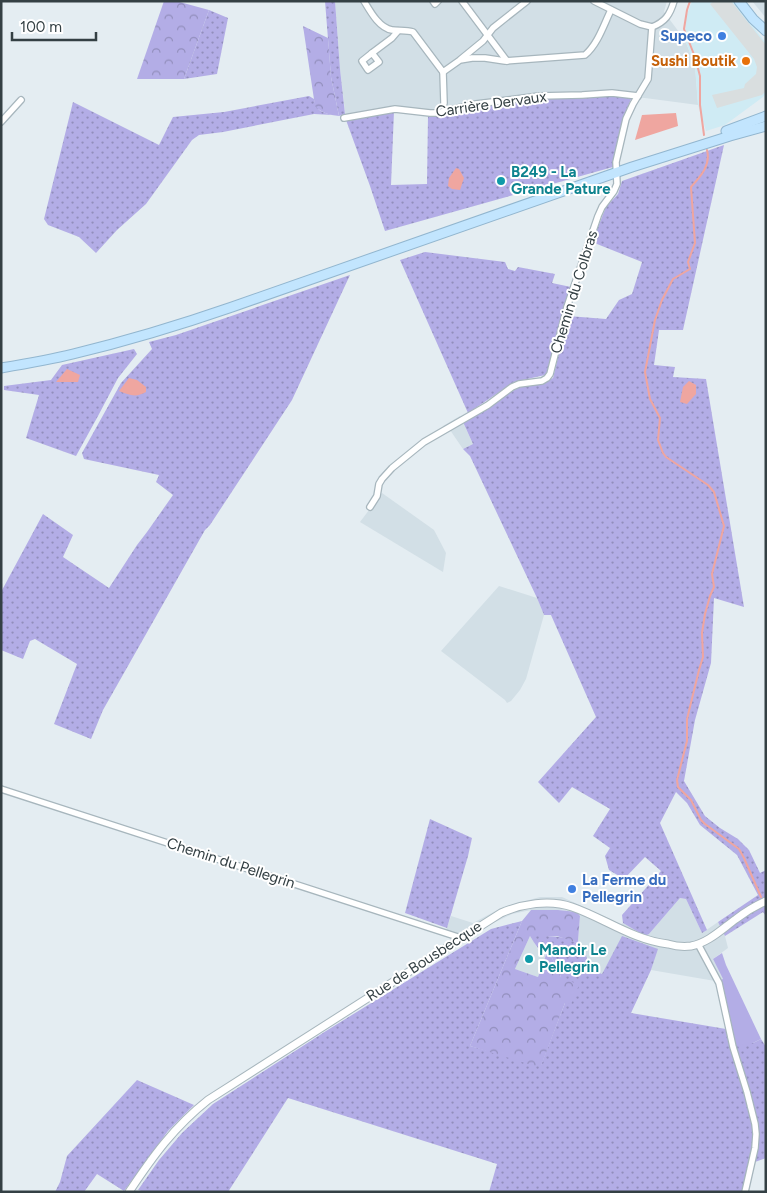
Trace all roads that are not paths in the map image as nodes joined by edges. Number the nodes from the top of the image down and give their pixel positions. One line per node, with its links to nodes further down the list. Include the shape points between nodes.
1 (364, 1): 14 (street, via 381,25)
2 (433, 1): 3 (street, via 435,4)
3 (438, 1)
4 (462, 1): 16 (street)
5 (516, 1): 11 (street)
6 (527, 1): 11 (street)
7 (594, 1): 12 (street)
8 (674, 1): 13 (street, via 668,16)
9 (739, 1): 15 (main road)
10 (745, 1): 15 (main road)
11 (521, 7): 16 (street, via 493,28)
12 (611, 10): 13 (street); 19 (street, via 585,55)
13 (652, 27): 21 (street, Chemin du Colbras, via 649,76)
14 (398, 30): 17 (street); 20 (street, via 414,33)
15 (766, 30)
16 (488, 36): 18 (street); 19 (street)
17 (372, 53)
18 (460, 60): 19 (street); 20 (street)
19 (507, 61)
20 (443, 72): 23 (street)
21 (638, 96): 25 (street, Carrière Dervaux, via 612,93 539,96 437,113 395,109); 29 (street, Chemin du Colbras, via 624,126)
22 (21, 100): 26 (street)
23 (444, 103)
24 (766, 116): 28 (main road)
25 (344, 118)
26 (1, 122)
27 (766, 126): 28 (main road)
28 (632, 167): 29 (main road)
29 (617, 172): 30 (main road, via 200,318 83,352); 31 (street, Chemin du Colbras, via 617,184 598,216 567,307 548,376 542,381 512,386 488,405 424,442 382,478)
30 (1, 368)
31 (370, 507)
32 (3, 789): 34 (street, Chemin du Pellegrin)
33 (766, 902): 35 (street, Rue de Bousbecque)
34 (461, 938): 35 (street, Rue de Bousbecque, via 506,911 548,903 572,907 654,942 680,946); 36 (street, Rue de Bousbecque, via 213,1096 170,1136)
35 (698, 944): 37 (street, via 719,983 755,1124 756,1143)
36 (129, 1192)
37 (745, 1192)

